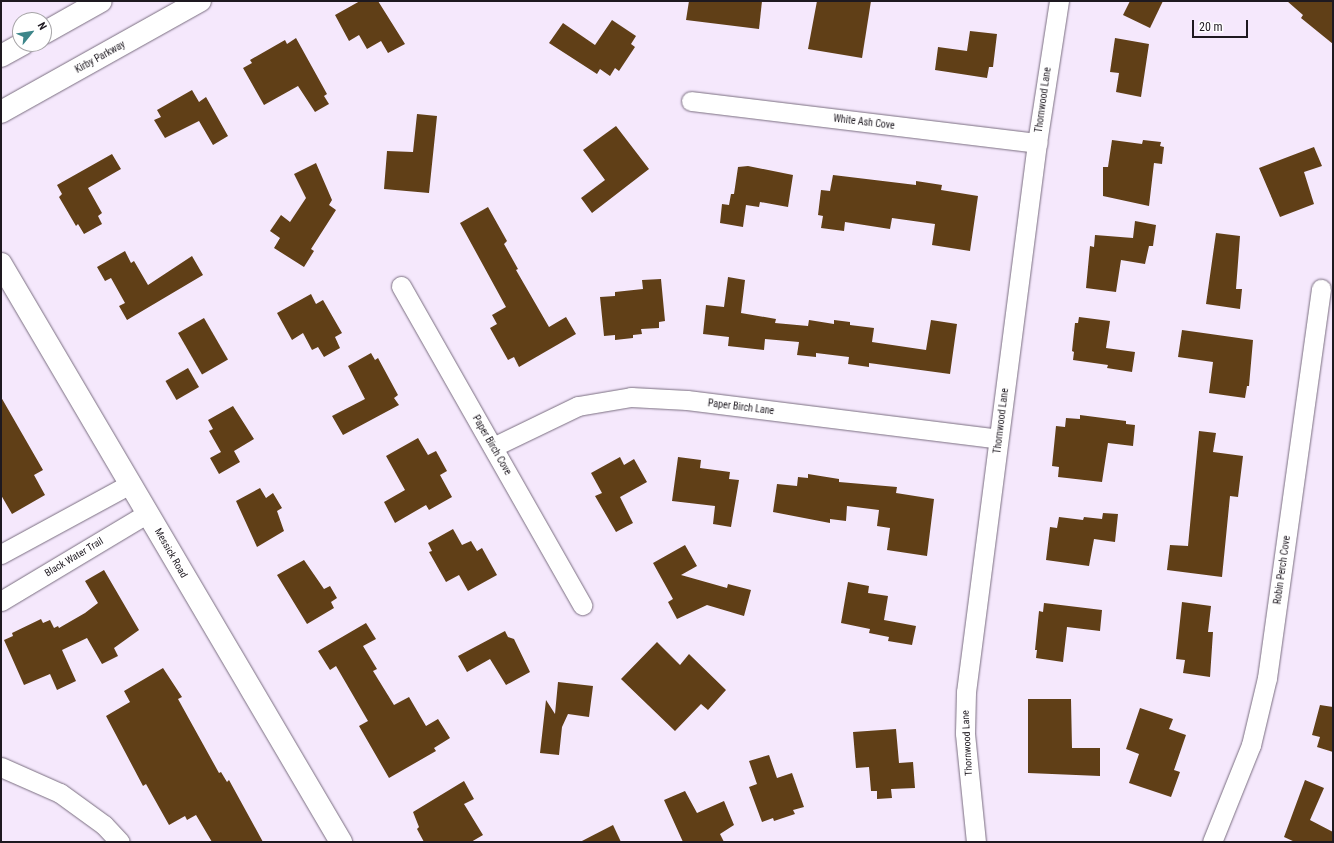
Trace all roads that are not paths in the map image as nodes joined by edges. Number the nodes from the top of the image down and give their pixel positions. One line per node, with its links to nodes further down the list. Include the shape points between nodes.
1 (101, 1): 4 (street)
2 (200, 1): 8 (street, Kirby Parkway)
3 (1059, 1): 9 (street, Thornwood Lane)
4 (52, 29)
5 (12, 50): 6 (street)
6 (1, 56)
7 (691, 101): 9 (street, White Ash Cove)
8 (1, 112)
9 (1037, 143): 13 (street, Thornwood Lane)
10 (1, 264): 15 (street, Messick Road)
11 (401, 286): 14 (street, Paper Birch Cove)
12 (1321, 289): 24 (street, Robin Perch Cove, via 1267,678 1251,745)
13 (998, 439): 14 (street, Paper Birch Lane, via 687,400 631,397 578,406); 23 (street, Thornwood Lane, via 966,692 965,733)
14 (493, 447): 19 (street, Paper Birch Cove)
15 (130, 484): 16 (street, Messick Road); 17 (street)
16 (148, 513): 18 (street, Black Water Trail); 22 (street, Messick Road)
17 (1, 554)
18 (1, 601)
19 (582, 605)
20 (1, 767): 21 (street, via 60,793 104,825)
21 (120, 842)
22 (341, 842)
23 (976, 842)
24 (1212, 842)

